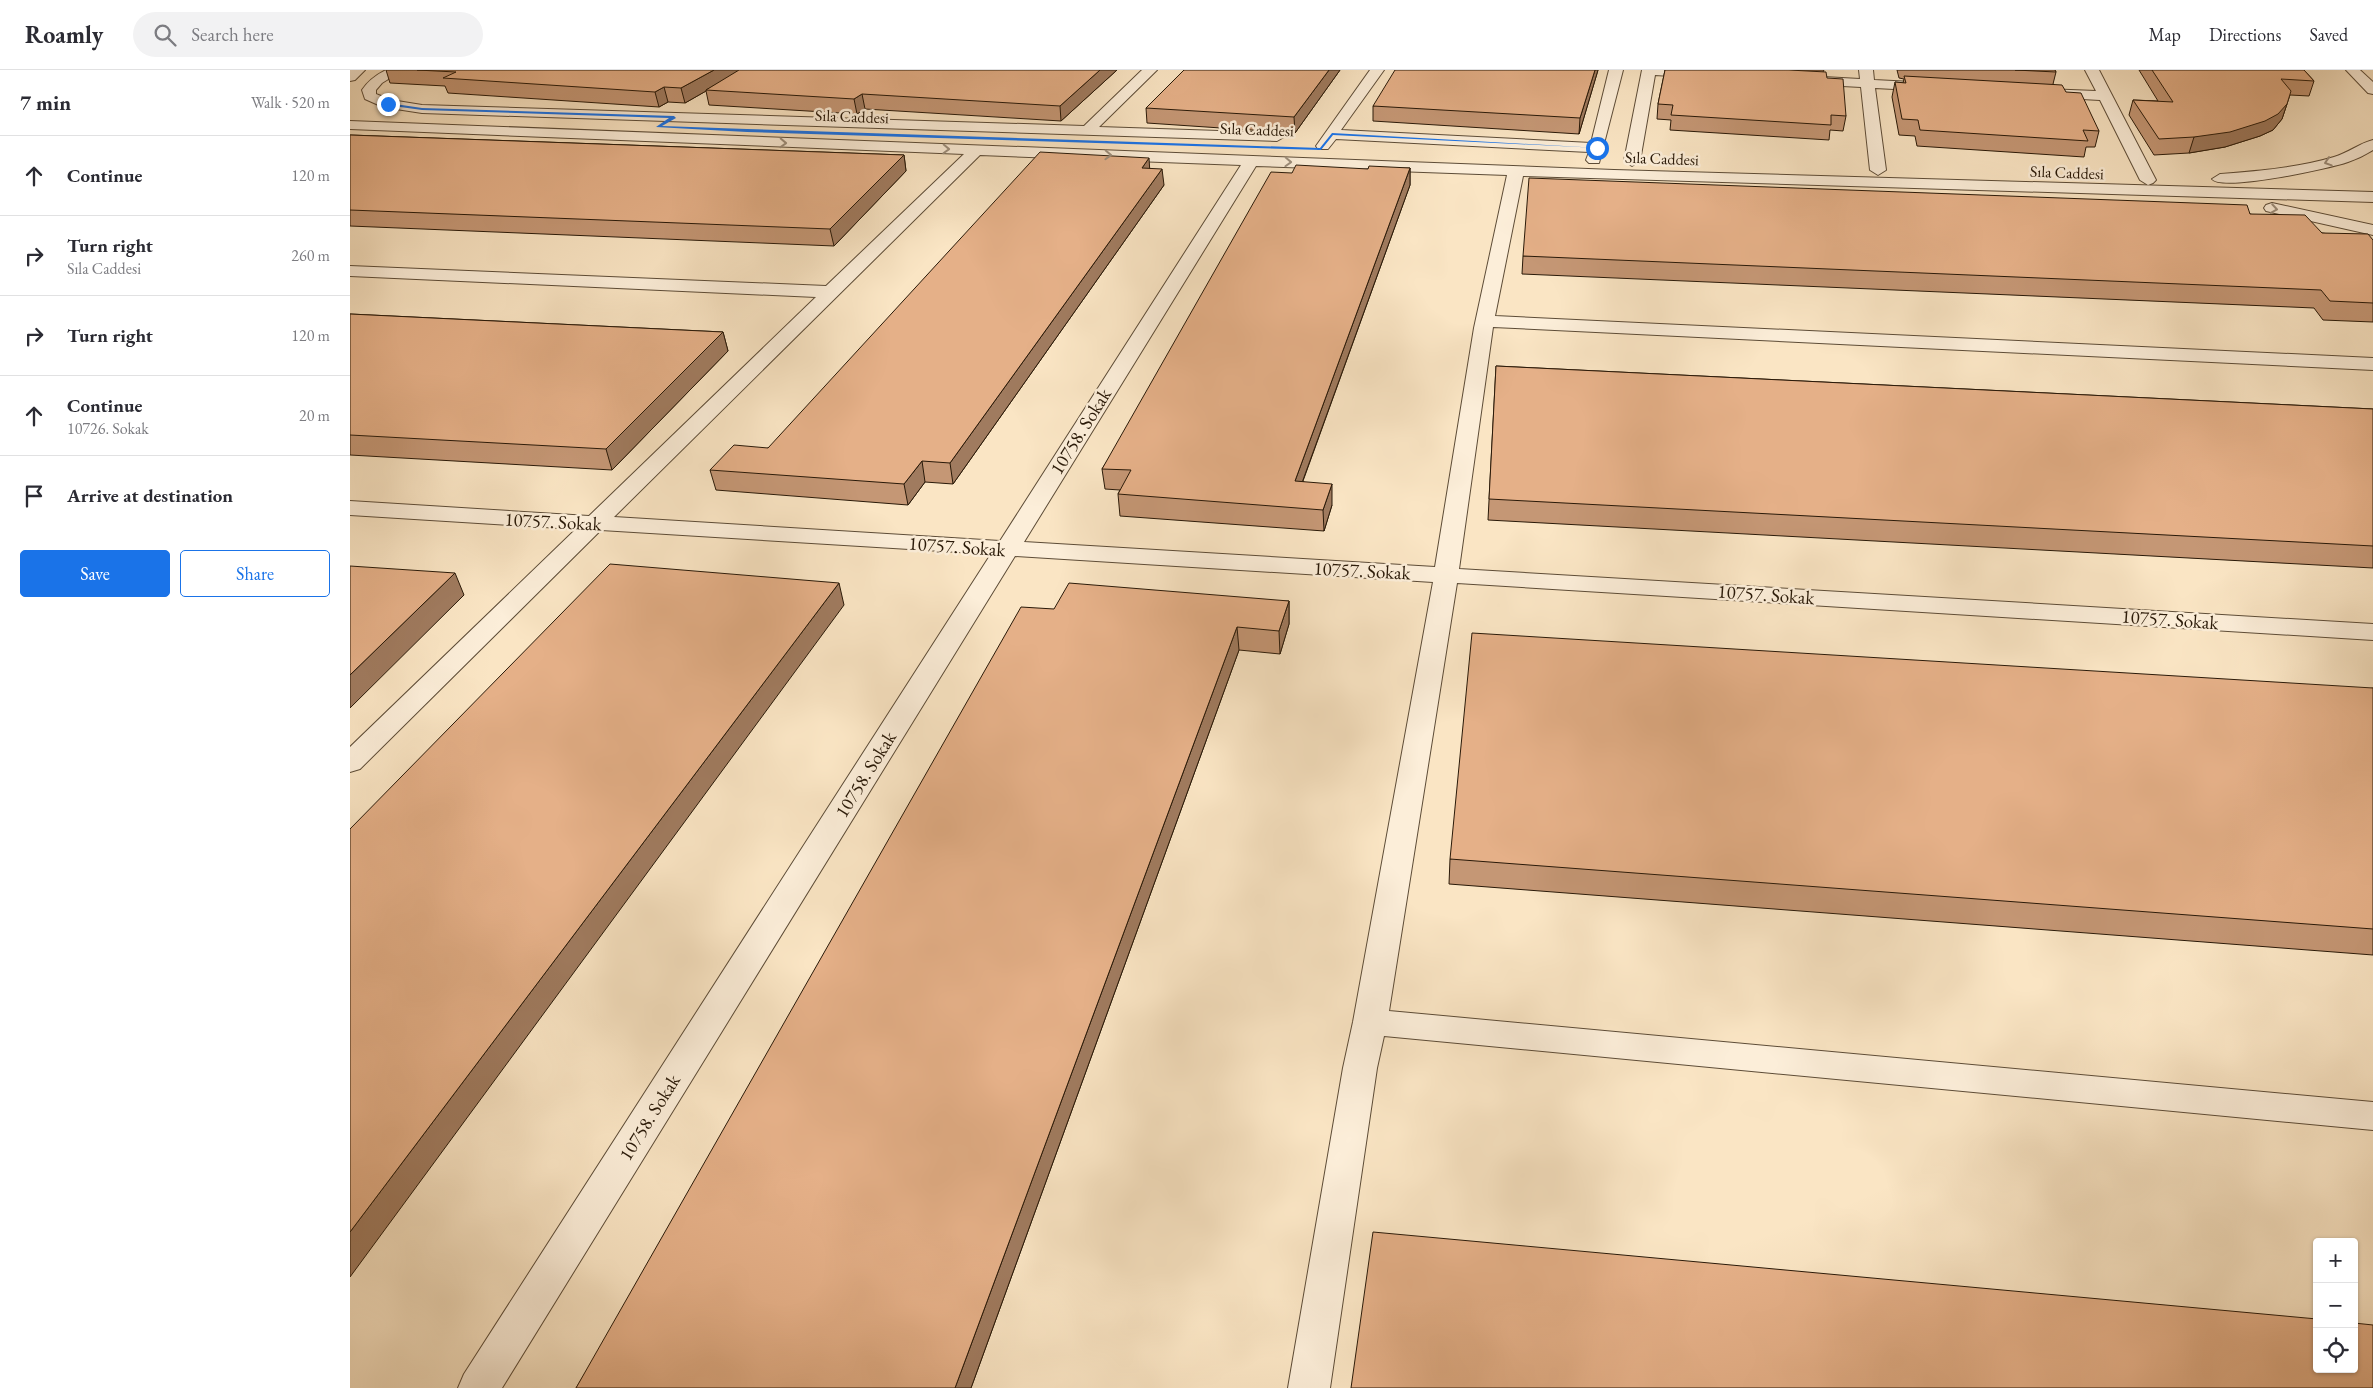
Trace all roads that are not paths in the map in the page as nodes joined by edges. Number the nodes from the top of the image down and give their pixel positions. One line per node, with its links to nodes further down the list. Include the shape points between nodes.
1 (396, 70): 16 (street, via 376,80 369,90 370,96 388,104 422,109)
2 (1150, 70): 19 (street)
3 (1377, 70): 20 (street)
4 (1616, 70): 25 (street)
5 (1649, 70): 8 (street); 27 (street)
6 (2092, 70): 14 (street)
7 (2353, 70): 12 (street)
8 (1716, 75)
9 (1867, 77): 10 (street); 11 (street); 29 (street)
10 (1792, 79)
11 (1948, 88)
12 (2373, 90)
13 (2027, 92): 14 (street)
14 (2106, 96): 31 (street)
15 (698, 103): 16 (street)
16 (674, 117): 18 (street); 19 (street)
17 (353, 120): 18 (street, Sıla Caddesi); 24 (street, Sıla Caddesi, one-way to 24)
18 (658, 127): 23 (street, Sıla Caddesi)
19 (1087, 131): 21 (street)
20 (1332, 134): 23 (street); 25 (street)
21 (1277, 137)
22 (2373, 144): 30 (street, one-way to 30, via 2321,165 2237,178)
23 (1321, 149): 25 (street, Sıla Caddesi)
24 (975, 150): 26 (street, Sıla Caddesi, one-way to 26); 36 (street)
25 (1596, 154): 27 (street, Sıla Caddesi)
26 (1251, 161): 28 (street, Sıla Caddesi, one-way to 28); 41 (street, 10758. Sokak)
27 (1632, 161): 29 (street, Sıla Caddesi)
28 (1516, 170): 31 (street, Sıla Caddesi); 37 (street)
29 (1878, 170): 31 (street, Sıla Caddesi)
30 (2181, 181): 31 (street, Sıla Caddesi); 32 (street, Sıla Caddesi)
31 (2152, 186): 33 (street, Sıla Caddesi); 34 (street, one-way to 34)
32 (2373, 187)
33 (2373, 197)
34 (2373, 230)
35 (350, 271): 36 (street)
36 (831, 292): 40 (street)
37 (1485, 321): 38 (street); 42 (street)
38 (2373, 364)
39 (350, 508): 40 (street, 10757. Sokak)
40 (594, 523): 41 (street, 10757. Sokak); 44 (street)
41 (1006, 549): 42 (street, 10757. Sokak); 47 (street, 10758. Sokak)
42 (1446, 574): 43 (street, 10757. Sokak); 45 (street)
43 (2373, 632)
44 (350, 763)
45 (1370, 1022): 46 (street); 48 (street)
46 (2373, 1116)
47 (479, 1388)
48 (1309, 1388)

